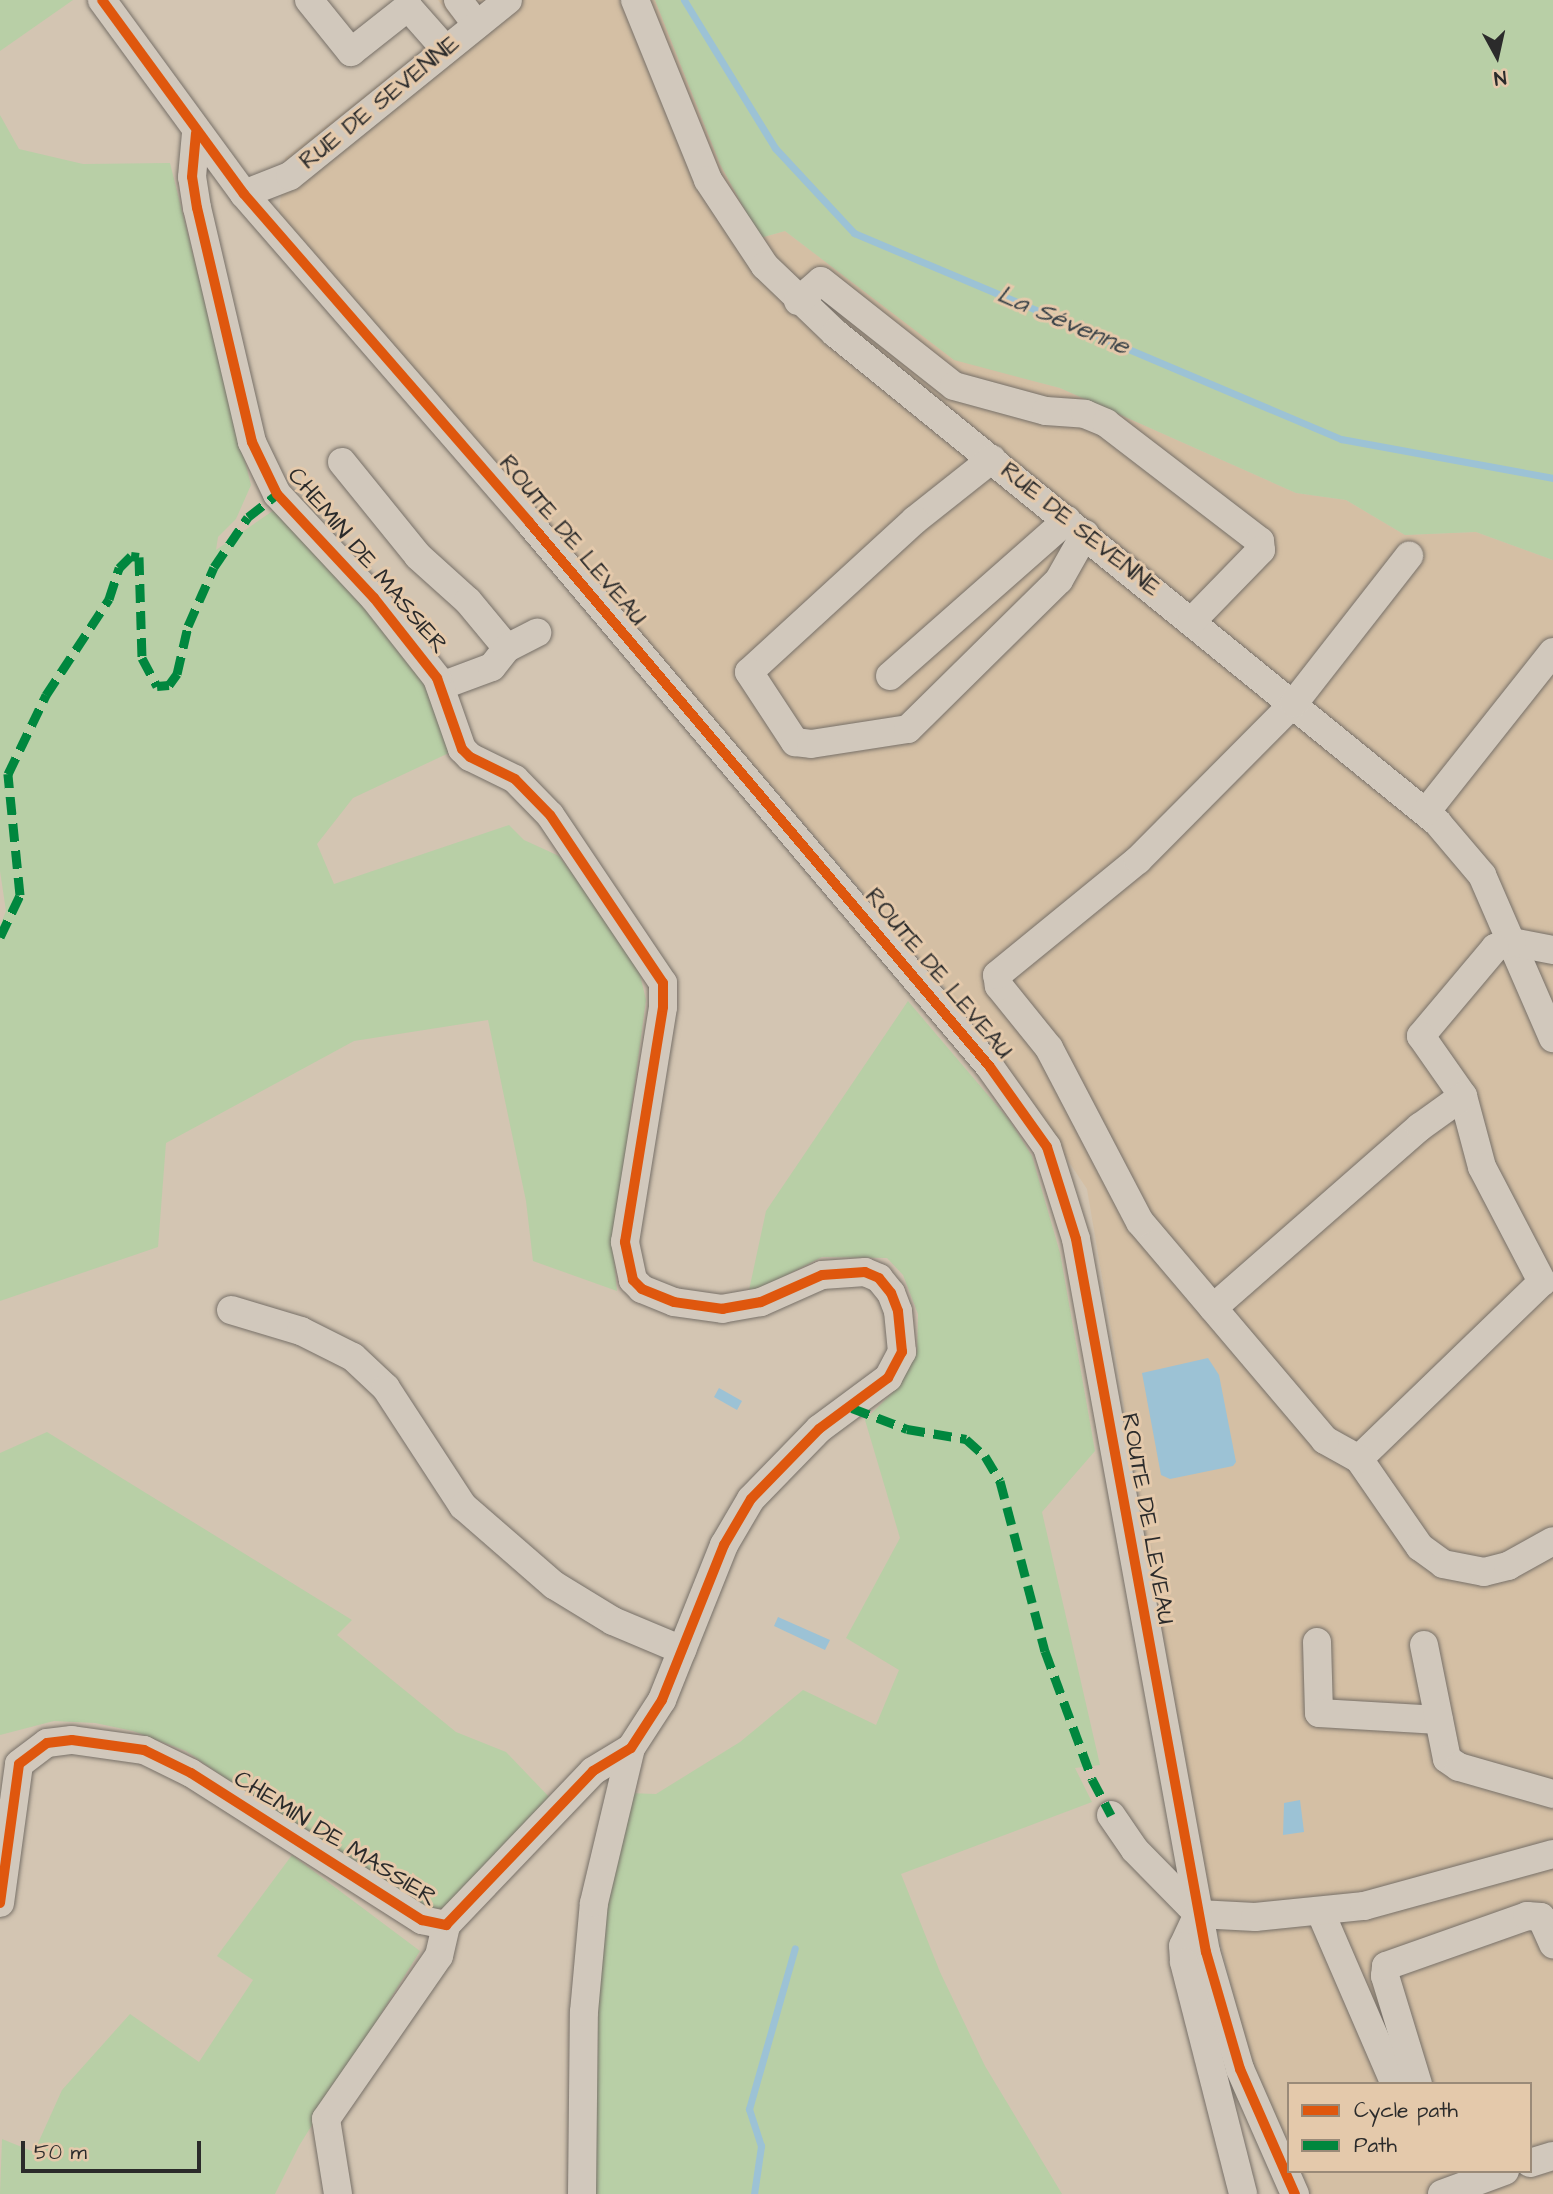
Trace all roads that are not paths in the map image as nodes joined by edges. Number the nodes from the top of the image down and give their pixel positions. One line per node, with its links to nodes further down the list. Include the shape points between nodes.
1 (102, 0): 8 (street, ROUTE DE LEVEAU)
2 (309, 0): 7 (street, via 351,52 408,7)
3 (458, 0): 6 (street)
4 (508, 0): 6 (street, RUE DE SEVENNE)
5 (635, 0): 10 (street, RUE DE SEVENNE, via 708,180 748,245)
6 (477, 25): 7 (street, RUE DE SEVENNE)
7 (446, 50): 9 (street, RUE DE SEVENNE, via 290,176)
8 (196, 133): 9 (street, ROUTE DE LEVEAU); 20 (street, CHEMIN DE MASSIER, via 191,177 252,442 276,494 373,597)
9 (244, 194): 42 (street, ROUTE DE LEVEAU, via 529,522 954,1025 1028,1116 1047,1147 1076,1239)
10 (798, 301): 11 (street, RUE DE SEVENNE); 15 (street, via 821,281 954,386 1046,411 1086,414 1106,423 1260,541 1261,550)
11 (992, 459): 13 (street, RUE DE SEVENNE); 13 (street, via 915,520 749,672 795,742 811,744 908,729 1059,580)
12 (342, 462): 17 (street, via 418,556 468,601)
13 (1076, 527): 15 (street, RUE DE SEVENNE); 19 (street)
14 (1409, 556): 21 (street)
15 (1192, 621): 21 (street, RUE DE SEVENNE)
16 (537, 633): 17 (street)
17 (507, 648): 20 (street, via 492,667)
18 (1553, 652): 22 (street)
19 (890, 676)
20 (441, 686): 33 (street, CHEMIN DE MASSIER, via 462,749 534,795 663,983 656,1054 628,1206 625,1242 633,1280 666,1299 723,1309 761,1302 822,1275 865,1272 879,1278 898,1311 902,1344 896,1367 867,1397 819,1429 751,1499 724,1545)
21 (1294, 703): 22 (street, RUE DE SEVENNE); 27 (street, via 1138,859 997,975 999,986 1049,1048 1127,1203)
22 (1426, 812): 23 (street, RUE DE SEVENNE, via 1482,875)
23 (1512, 942): 24 (street); 25 (street, RUE DE SEVENNE); 26 (street, via 1495,948 1421,1036)
24 (1553, 950)
25 (1553, 1038)
26 (1463, 1096): 27 (street, via 1420,1127); 29 (street, via 1482,1167 1542,1282)
27 (1213, 1308): 29 (street, via 1325,1440)
28 (231, 1310): 33 (street, via 301,1331 353,1357 386,1388 463,1506 554,1585 613,1621)
29 (1359, 1459): 30 (street, via 1420,1547 1443,1564 1484,1572 1508,1566)
30 (1553, 1541)
31 (1317, 1642): 34 (street, via 1320,1713)
32 (1424, 1645): 34 (street)
33 (682, 1650): 35 (street, CHEMIN DE MASSIER, via 663,1700)
34 (1439, 1720): 37 (street, via 1447,1759 1459,1767)
35 (631, 1748): 43 (street, CHEMIN DE MASSIER, via 593,1771); 52 (street, via 594,1903 584,2012)
36 (10, 1762): 40 (street, CHEMIN DE MASSIER); 43 (street, CHEMIN DE MASSIER, via 47,1743 109,1742 144,1750 191,1773 422,1920)
37 (1553, 1794)
38 (1111, 1815): 42 (street, via 1135,1850)
39 (1553, 1854): 41 (street, via 1364,1906)
40 (0, 1903)
41 (1320, 1911): 42 (street, via 1255,1917); 45 (street)
42 (1198, 1914): 53 (street, via 1184,1945 1184,1962); 54 (street, ROUTE DE LEVEAU, via 1240,2069)
43 (446, 1925): 51 (street, via 439,1956 326,2119)
44 (1553, 1944): 46 (street, via 1541,1917 1527,1916 1387,1965 1385,1976)
45 (1394, 2082)
46 (1417, 2082)
47 (1553, 2156): 48 (street)
48 (1532, 2162)
49 (1496, 2173): 50 (street)
50 (1440, 2186)
51 (338, 2194)
52 (582, 2194)
53 (1243, 2194)
54 (1295, 2194)

